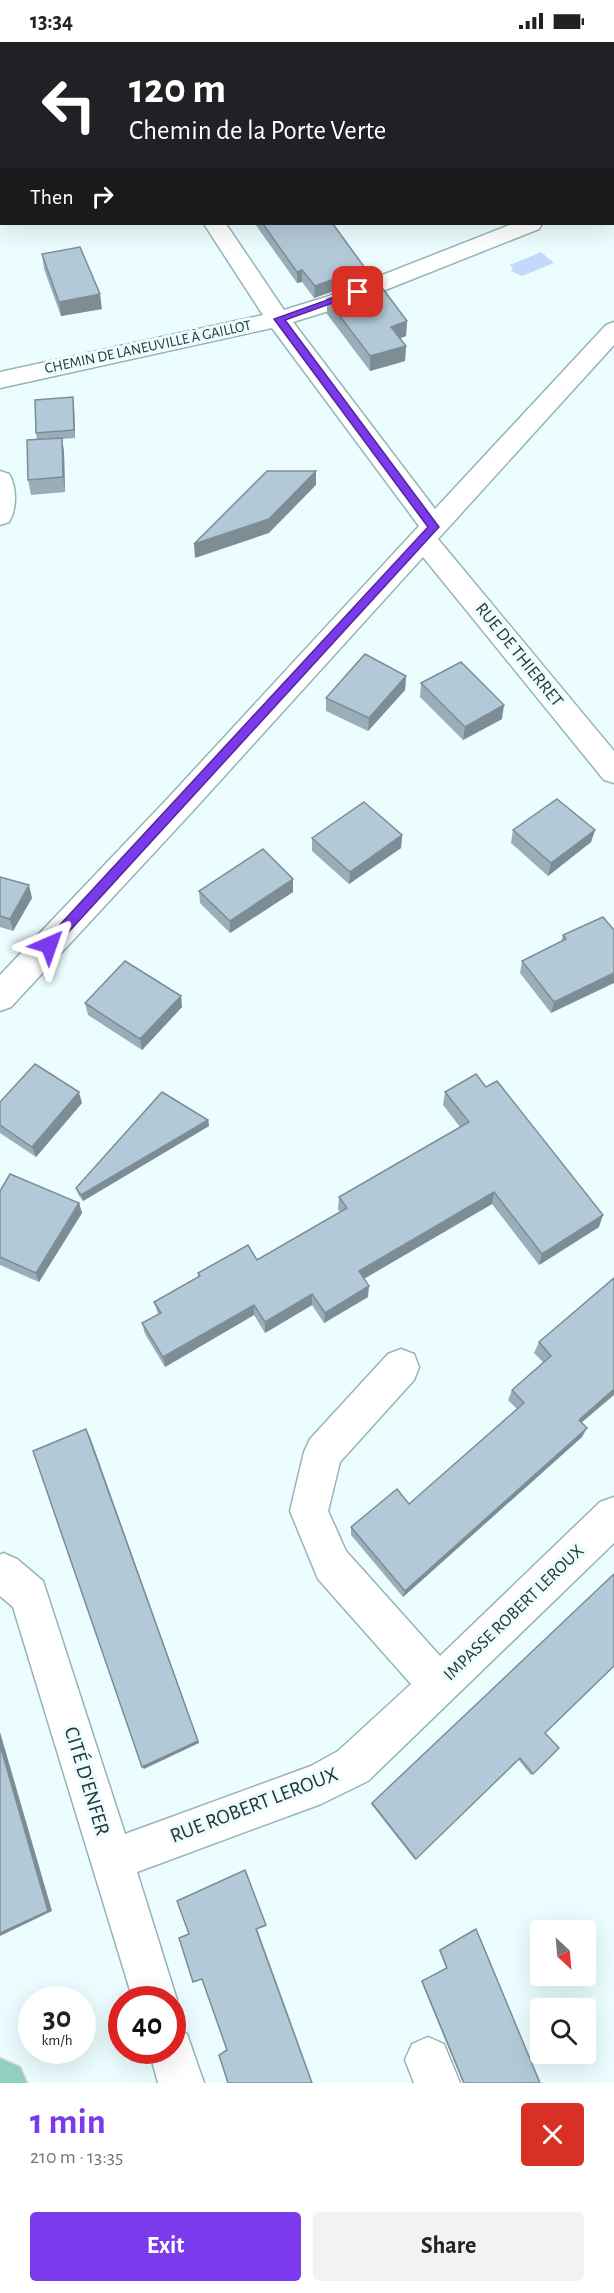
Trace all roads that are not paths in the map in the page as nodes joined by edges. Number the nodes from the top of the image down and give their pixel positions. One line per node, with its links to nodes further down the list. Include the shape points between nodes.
1 (216, 225): 3 (street, RUE DE THIERRET)
2 (528, 225): 3 (street, CHEMIN DE LANEUVILLE À GAILLOT, via 337,301)
3 (279, 319): 5 (street, CHEMIN DE LANEUVILLE À GAILLOT); 8 (street, RUE DE THIERRET)
4 (614, 330): 8 (street)
5 (0, 380)
6 (0, 480): 7 (street)
7 (0, 516)
8 (428, 533): 9 (street, RUE DE THIERRET); 10 (street)
9 (614, 772)
10 (0, 997)
11 (401, 1367): 14 (street, IMPASSE ROBERT LEROUX, via 323,1452 309,1511 332,1565)
12 (614, 1516): 14 (street, IMPASSE ROBERT LEROUX)
13 (3, 1573): 15 (street, CITÉ D'ENFER, via 29,1595)
14 (439, 1685): 15 (street, RUE ROBERT LEROUX, via 353,1766 321,1783)
15 (111, 1860): 16 (street, CITÉ D'ENFER)
16 (151, 1986)
17 (175, 2064): 18 (street)
18 (181, 2083)

